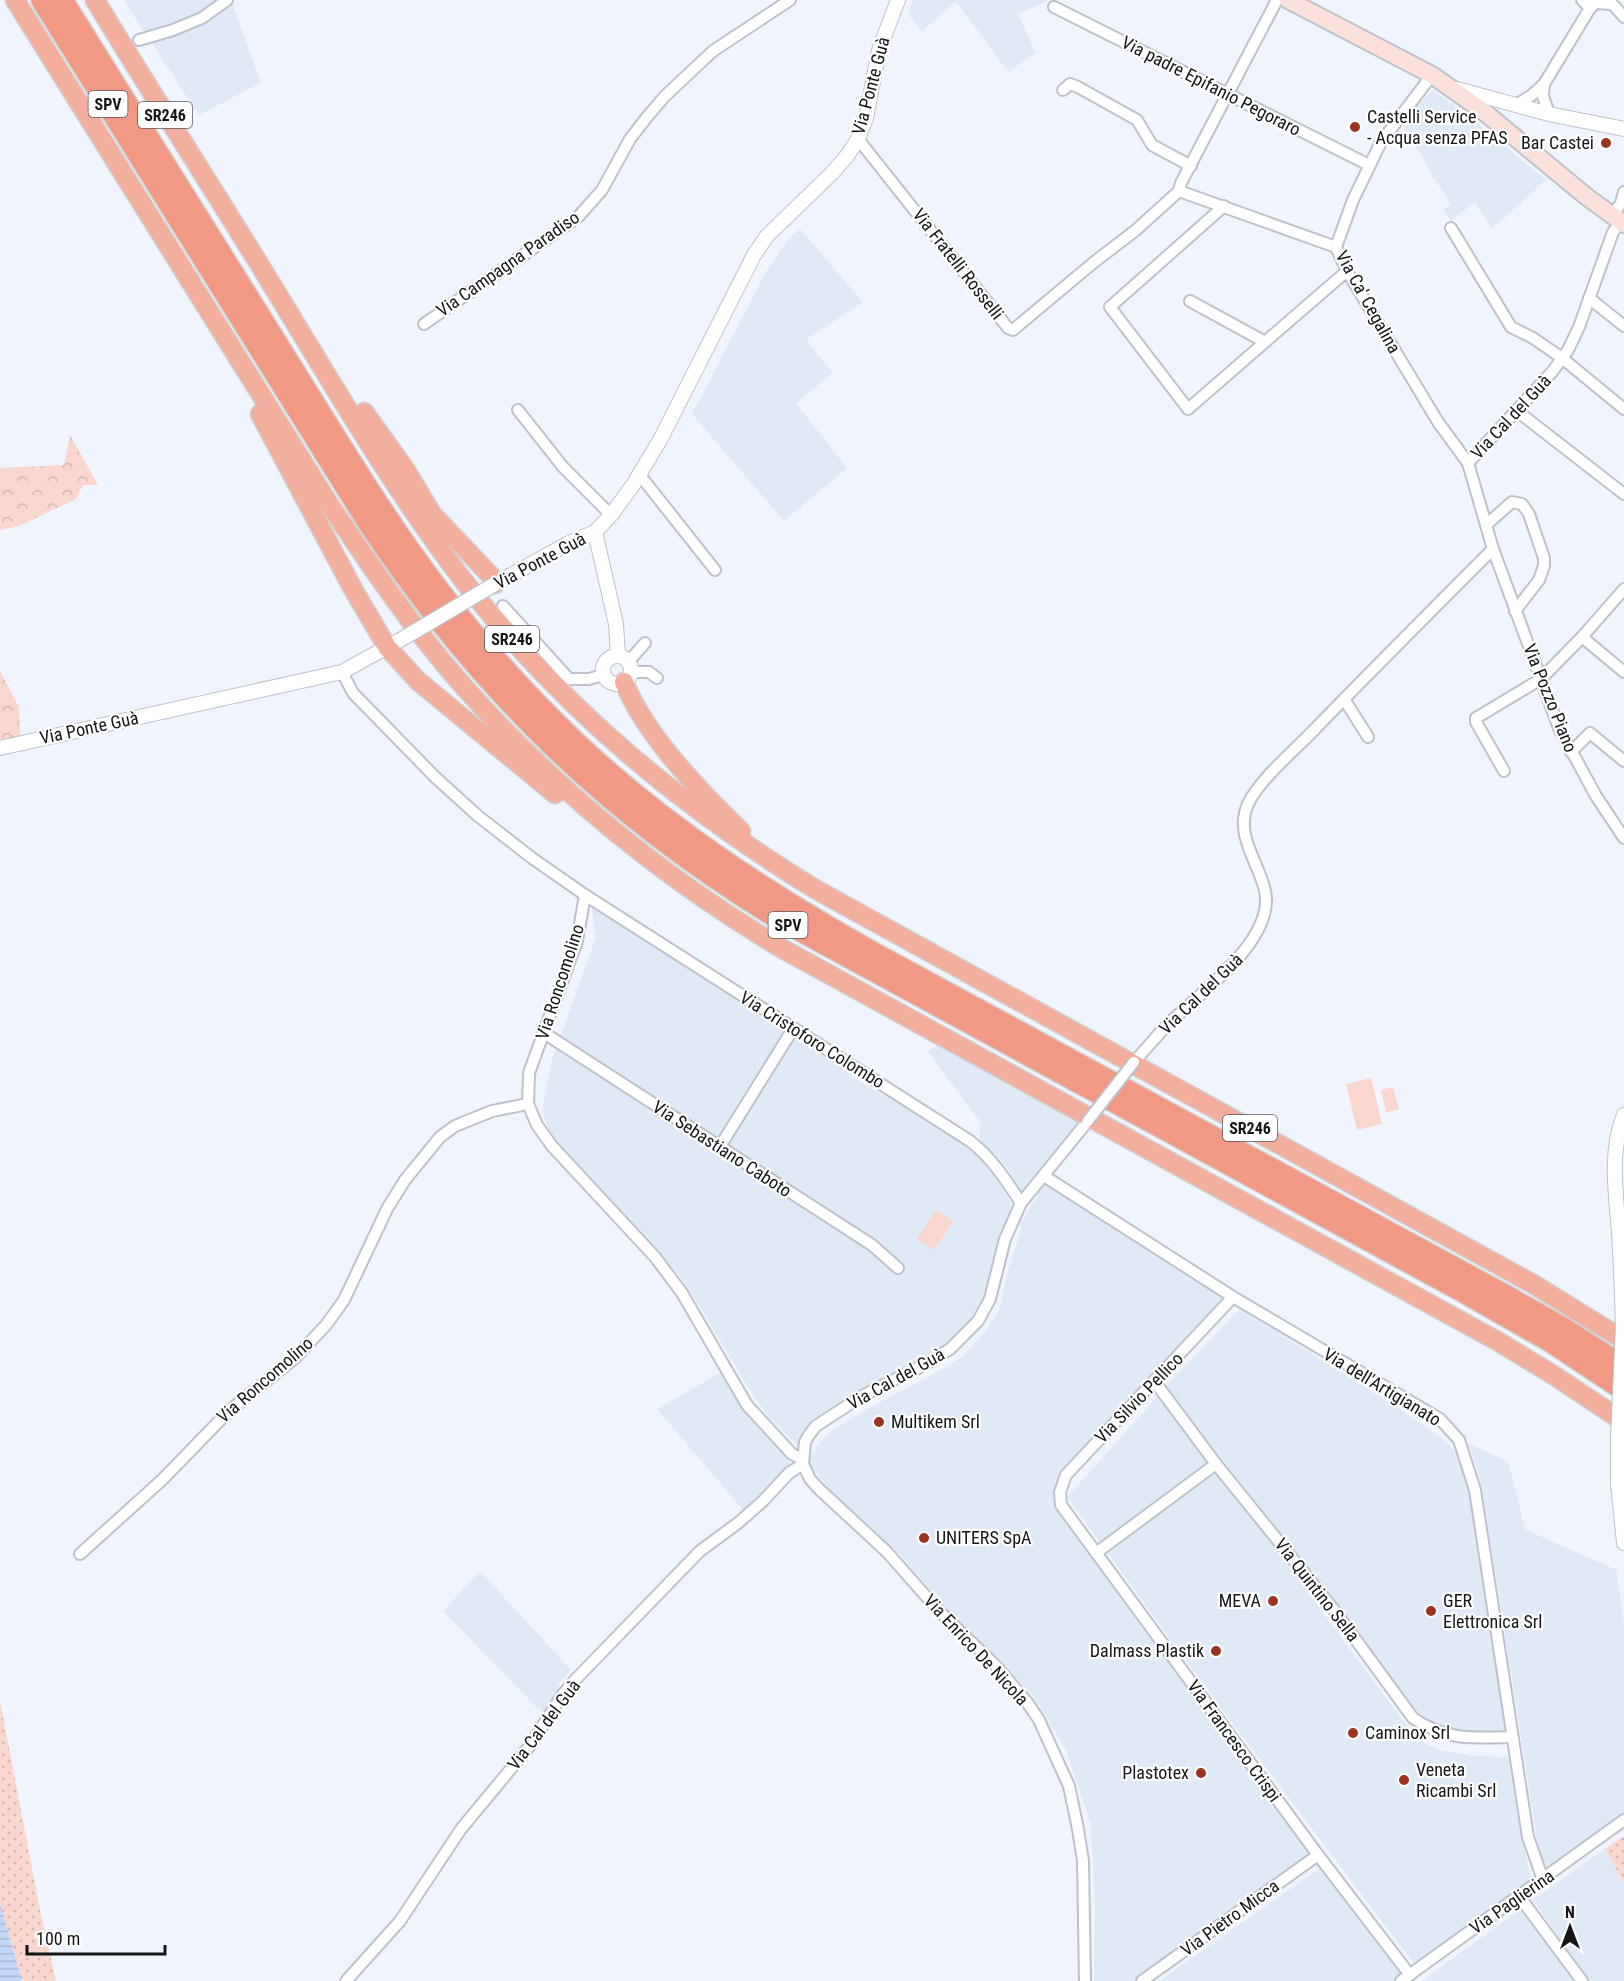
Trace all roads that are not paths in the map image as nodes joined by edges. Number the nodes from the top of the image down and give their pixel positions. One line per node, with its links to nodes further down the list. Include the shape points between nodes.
1 (15, 0): 34 (highway)
2 (42, 0): 87 (highway, SPV, via 400,570 495,688 593,784 670,847 781,920 1464,1292 1550,1341)
3 (62, 0): 85 (highway, SPV, via 406,545 493,657 602,767 698,844 817,921 1499,1292)
4 (94, 0): 32 (highway, SR246)
5 (228, 0): 14 (street, via 202,18)
6 (790, 0): 37 (street, Via Campagna Paradiso, via 713,51 665,96 630,139 602,190 578,217)
7 (898, 0): 23 (street, Via Ponte Guà, via 879,50)
8 (1277, 0): 19 (street)
9 (1297, 2): 15 (main road)
10 (1589, 2): 11 (street); 16 (street)
11 (1610, 2): 13 (street)
12 (1054, 7): 19 (street, Via padre Epifanio Pegoraro)
13 (1624, 17)
14 (139, 40)
15 (1432, 75): 17 (main road); 24 (street, Via Ca' Cegalina, via 1381,142)
16 (1544, 84): 20 (street); 21 (street)
17 (1448, 86): 20 (street); 29 (main road)
18 (1063, 90): 25 (street, via 1070,84 1078,87 1136,119 1152,145)
19 (1227, 95): 24 (street, Via padre Epifanio Pegoraro); 25 (street)
20 (1515, 105): 21 (street)
21 (1549, 114): 22 (street)
22 (1624, 129)
23 (858, 139): 26 (street, Via Fratelli Rosselli, via 1011,330); 45 (street, Via Ponte Guà, via 832,173 767,236 754,255)
24 (1369, 165): 31 (street, Via Ca' Cegalina)
25 (1191, 166): 26 (street)
26 (1179, 191): 28 (street)
27 (1624, 192): 29 (street, Via Cal del Guà)
28 (1224, 206): 31 (street); 39 (street, via 1111,305 1188,409)
29 (1619, 225): 35 (street, Via Cal del Guà)
30 (1451, 228): 40 (street, via 1511,327)
31 (1336, 247): 33 (street, Via Ca' Cegalina)
32 (255, 256): 52 (highway, via 297,311 432,514); 74 (highway, SR246, via 435,542 495,619 549,679 593,723 693,808 773,864)
33 (1347, 271): 39 (street); 44 (street, Via Ca' Cegalina, via 1438,422)
34 (195, 290): 58 (highway); 73 (highway, via 376,574 462,685 502,729 588,810)
35 (1589, 298): 38 (street); 40 (street, Via Cal del Guà)
36 (1191, 301): 39 (street)
37 (424, 324)
38 (1624, 326)
39 (1266, 342)
40 (1562, 358): 41 (street); 43 (street, Via Cal del Guà)
41 (1624, 409)
42 (518, 410): 47 (street, via 563,467)
43 (1517, 411): 44 (street, Via Cal del Guà); 46 (street)
44 (1468, 463): 48 (street, Via Cal del Guà)
45 (639, 474): 47 (street, Via Ponte Guà); 51 (street)
46 (1624, 494)
47 (611, 515): 49 (street, Via Ponte Guà)
48 (1486, 525): 50 (street, Via Cal del Guà); 55 (street, via 1512,502 1522,504 1544,558 1539,580)
49 (595, 532): 52 (street, Via Ponte Guà); 59 (street)
50 (1493, 549): 55 (street, Via Pozzo Piano); 65 (street, Via Cal del Guà)
51 (715, 570)
52 (495, 584): 58 (street, Via Ponte Guà, bridge)
53 (1624, 589): 56 (street)
54 (503, 606): 62 (street, via 569,679 589,680)
55 (1515, 611): 64 (street, Via Pozzo Piano)
56 (1582, 637): 61 (street); 64 (street)
57 (645, 643): 59 (street)
58 (387, 647): 60 (street, Via Ponte Guà); 73 (highway, via 418,681 474,729 645,866)
59 (625, 668): 62 (street, via 614,684); 62 (street, via 609,658); 63 (street, via 649,672); 74 (highway, via 635,706 648,725 688,776 745,835)
60 (342, 672): 67 (street, Via Ponte Guà); 72 (street, Via Cristoforo Colombo, via 353,693 435,777 478,816)
61 (1624, 672)
62 (603, 675)
63 (657, 678)
64 (1541, 679): 68 (street, Via Pozzo Piano); 70 (street, via 1476,718)
65 (1344, 699): 66 (street); 80 (street, Via Cal del Guà, bridge, via 1266,779 1248,803 1245,838 1266,892 1265,913 1255,935 1223,975 1166,1026 1134,1062)
66 (1368, 736)
67 (0, 748)
68 (1571, 752): 69 (street, via 1590,733); 71 (street, Via Pozzo Piano)
69 (1624, 761)
70 (1504, 771)
71 (1624, 838)
72 (585, 895): 75 (street, Via Cristoforo Colombo); 76 (street, Via Roncomolino, via 577,940)
73 (732, 919): 88 (highway, via 845,985 1490,1337 1555,1376)
74 (873, 923): 84 (highway, SR246)
75 (793, 1029): 79 (street); 81 (street, Via Cristoforo Colombo, via 970,1141 997,1167)
76 (544, 1033): 77 (street, Via Roncomolino, via 529,1073); 79 (street, Via Sebastiano Caboto)
77 (528, 1104): 89 (street, Via Roncomolino, via 552,1146 669,1275 747,1405); 94 (street, Via Roncomolino, via 492,1111 455,1126 441,1137 387,1209 344,1300 326,1325 296,1357 229,1411 164,1479)
78 (1624, 1115): 84 (street, via 1615,1170)
79 (719, 1148): 82 (street, Via Sebastiano Caboto, via 872,1245)
80 (1044, 1176): 81 (street, Via Cal del Guà); 83 (street, Via dell'Artigianato)
81 (1021, 1203): 89 (street, Via Cal del Guà, via 1005,1239 990,1299 978,1321 950,1349 862,1396 816,1426 805,1442)
82 (898, 1268)
83 (1233, 1297): 86 (street, Via Silvio Pellico); 95 (street, Via dell'Artigianato, via 1440,1419 1459,1440 1475,1490)
84 (1623, 1333): 88 (street, bridge)
85 (1624, 1368)
86 (1155, 1382): 90 (street, Via Quintino Sella); 91 (street, Via Silvio Pellico, via 1066,1475 1060,1492)
87 (1624, 1390)
88 (1621, 1430): 92 (street, via 1618,1483)
89 (802, 1462): 101 (street, Via Cal del Guà, via 738,1523 700,1551 575,1680 529,1747 461,1829 400,1921); 102 (street, Via Enrico De Nicola, via 819,1489 887,1552 938,1610 996,1665 1039,1720 1069,1786 1078,1829 1083,1861)
90 (1216, 1464): 93 (street); 95 (street, Via Quintino Sella, via 1334,1610 1413,1718 1447,1736)
91 (1061, 1505): 93 (street, Via Francesco Crispi)
92 (1624, 1544)
93 (1096, 1553): 97 (street, Via Francesco Crispi)
94 (80, 1554)
95 (1512, 1737): 98 (street, Via dell'Artigianato, via 1528,1837)
96 (1623, 1822): 98 (street, Via Paglierina)
97 (1318, 1855): 100 (street, Via Francesco Crispi); 103 (street, Via Pietro Micca)
98 (1542, 1880): 99 (street, Via Paglierina)
99 (1519, 1896): 100 (street, Via Paglierina); 104 (street)
100 (1405, 1978)
101 (346, 1981)
102 (1085, 1981)
103 (1143, 1981)
104 (1582, 1981)

